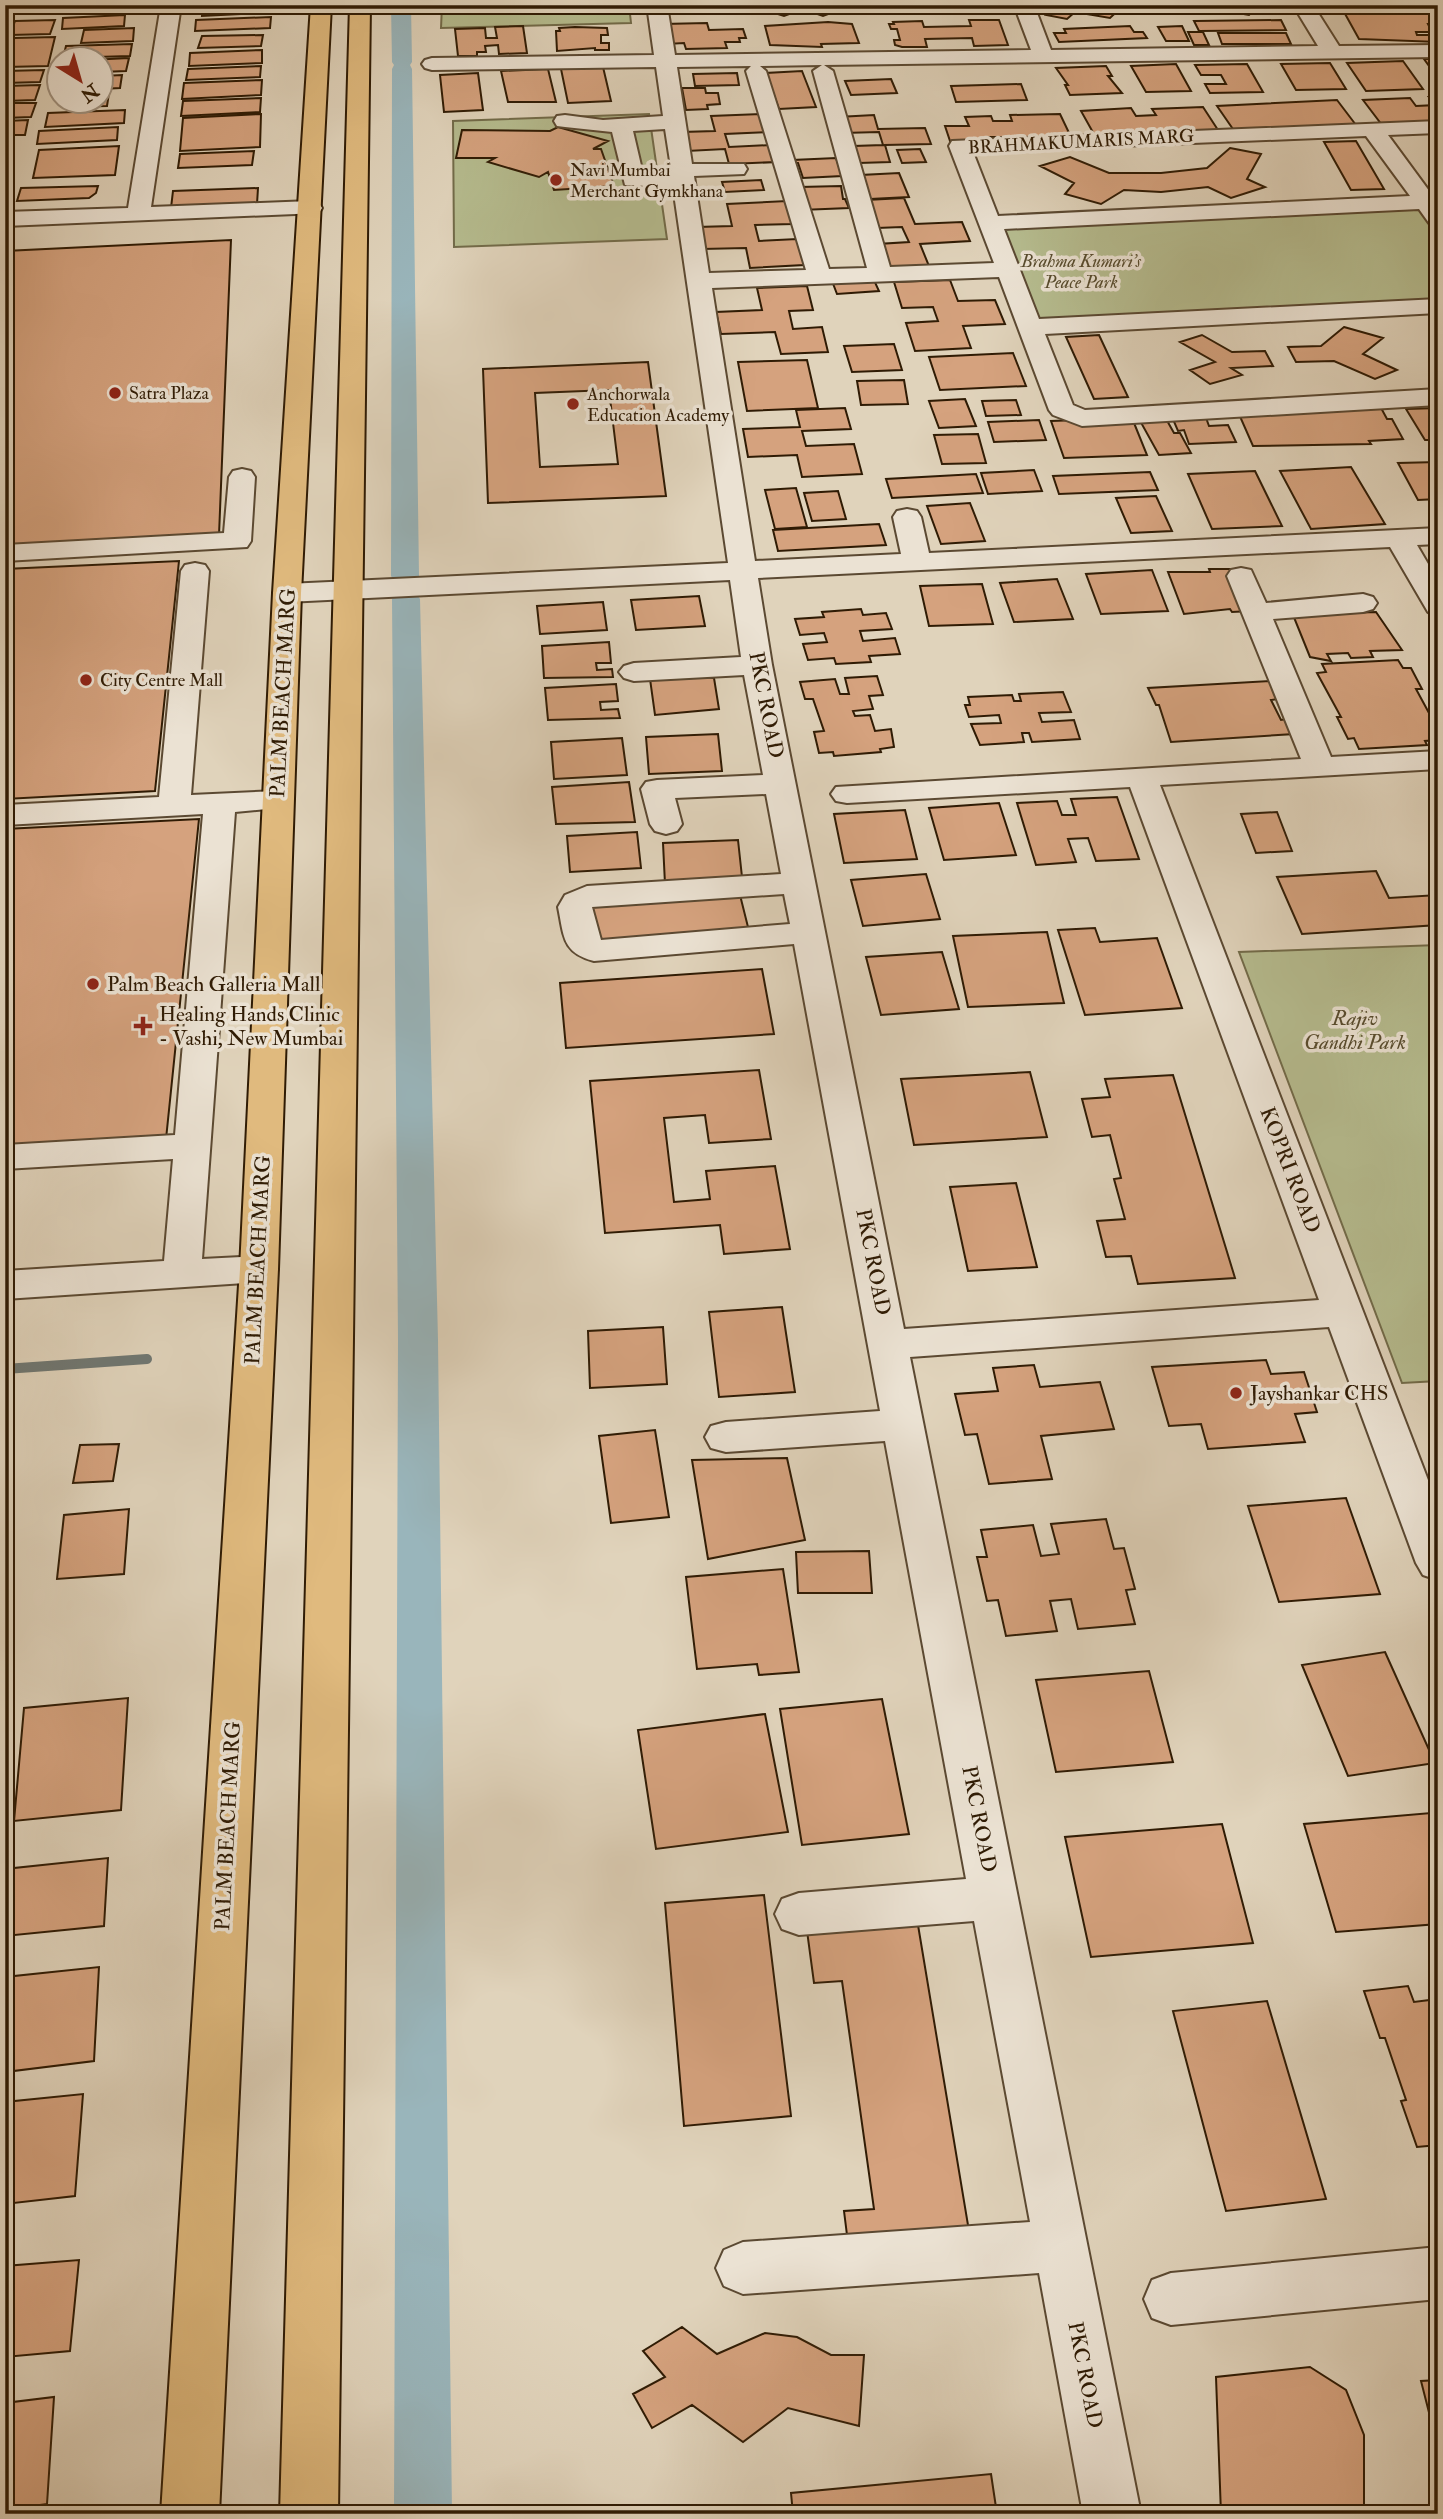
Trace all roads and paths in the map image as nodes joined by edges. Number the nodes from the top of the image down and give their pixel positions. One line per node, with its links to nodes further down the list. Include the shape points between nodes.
1 (171, 5): 23 (street)
2 (321, 5): 21 (main road, PALM BEACH MARG)
3 (360, 5): 44 (main road)
4 (657, 5): 10 (street, PKC ROAD)
5 (1024, 5): 9 (street)
6 (1303, 5): 8 (street)
7 (1438, 51): 8 (street)
8 (1332, 52): 9 (street)
9 (1043, 56): 10 (street)
10 (665, 61): 11 (street); 15 (street, PKC ROAD)
11 (432, 64)
12 (756, 71): 30 (street)
13 (824, 71): 29 (street)
14 (565, 121): 16 (street)
15 (674, 122): 16 (street); 20 (street, PKC ROAD)
16 (621, 125): 20 (street, via 633,180)
17 (1438, 127): 18 (street)
18 (1372, 129): 22 (street); 25 (street, BRAHMAKUMARIS MARG, via 960,146)
19 (736, 169): 20 (street)
20 (689, 176): 31 (street, PKC ROAD)
21 (311, 208): 23 (street); 45 (main road, PALM BEACH MARG)
22 (1432, 210): 25 (street)
23 (138, 215): 24 (street)
24 (5, 219)
25 (989, 223): 28 (street, BRAHMAKUMARIS MARG)
26 (248, 225): 27 (street)
27 (5, 234)
28 (1007, 270): 29 (street); 33 (street, BRAHMAKUMARIS MARG)
29 (880, 274): 30 (street)
30 (820, 277): 31 (street)
31 (698, 281): 42 (street, PKC ROAD)
32 (1438, 306): 33 (street)
33 (1030, 327): 34 (street, BRAHMAKUMARIS MARG, via 1062,410 1074,417)
34 (1438, 397)
35 (242, 477): 39 (street, via 237,541)
36 (907, 516): 40 (street)
37 (1438, 536): 38 (street)
38 (1399, 538): 40 (street); 47 (street)
39 (5, 553)
40 (917, 562): 42 (street)
41 (195, 570): 57 (street)
42 (741, 571): 44 (street); 49 (street, PKC ROAD)
43 (1241, 576): 48 (street)
44 (346, 590): 45 (street); 83 (main road)
45 (287, 593): 56 (main road, PALM BEACH MARG)
46 (1363, 603): 48 (street)
47 (1438, 606)
48 (1256, 612): 52 (street)
49 (757, 665): 50 (street); 54 (street, PKC ROAD)
50 (634, 672)
51 (1438, 760): 52 (street)
52 (1320, 767): 53 (street)
53 (1142, 778): 55 (street); 70 (street, KOPRI ROAD)
54 (781, 784): 61 (street, via 657,789); 62 (street, PKC ROAD)
55 (847, 794)
56 (277, 800): 58 (street); 67 (main road, PALM BEACH MARG)
57 (174, 806): 58 (street); 59 (street)
58 (220, 807): 60 (street); 64 (street)
59 (5, 815)
60 (5, 823)
61 (666, 824)
62 (800, 883): 63 (street, PKC ROAD); 63 (street, via 587,896 575,907 582,943 594,951)
63 (809, 933): 71 (street, PKC ROAD)
64 (190, 1154): 65 (street); 66 (street); 68 (street)
65 (5, 1157)
66 (5, 1172)
67 (259, 1269): 68 (street); 82 (main road, PALM BEACH MARG)
68 (182, 1274): 69 (street)
69 (5, 1285)
70 (1343, 1312): 71 (street); 75 (street, KOPRI ROAD)
71 (888, 1344): 73 (street, PKC ROAD)
72 (756, 1410): 73 (street)
73 (901, 1411): 74 (street); 76 (street, PKC ROAD)
74 (726, 1437)
75 (1438, 1563)
76 (994, 1898): 77 (street); 78 (street, PKC ROAD)
77 (799, 1914)
78 (1060, 2246): 79 (street); 84 (street, PKC ROAD)
79 (743, 2268)
80 (1438, 2273): 81 (street)
81 (1171, 2299)
82 (190, 2514)
83 (309, 2514)
84 (1112, 2514)

